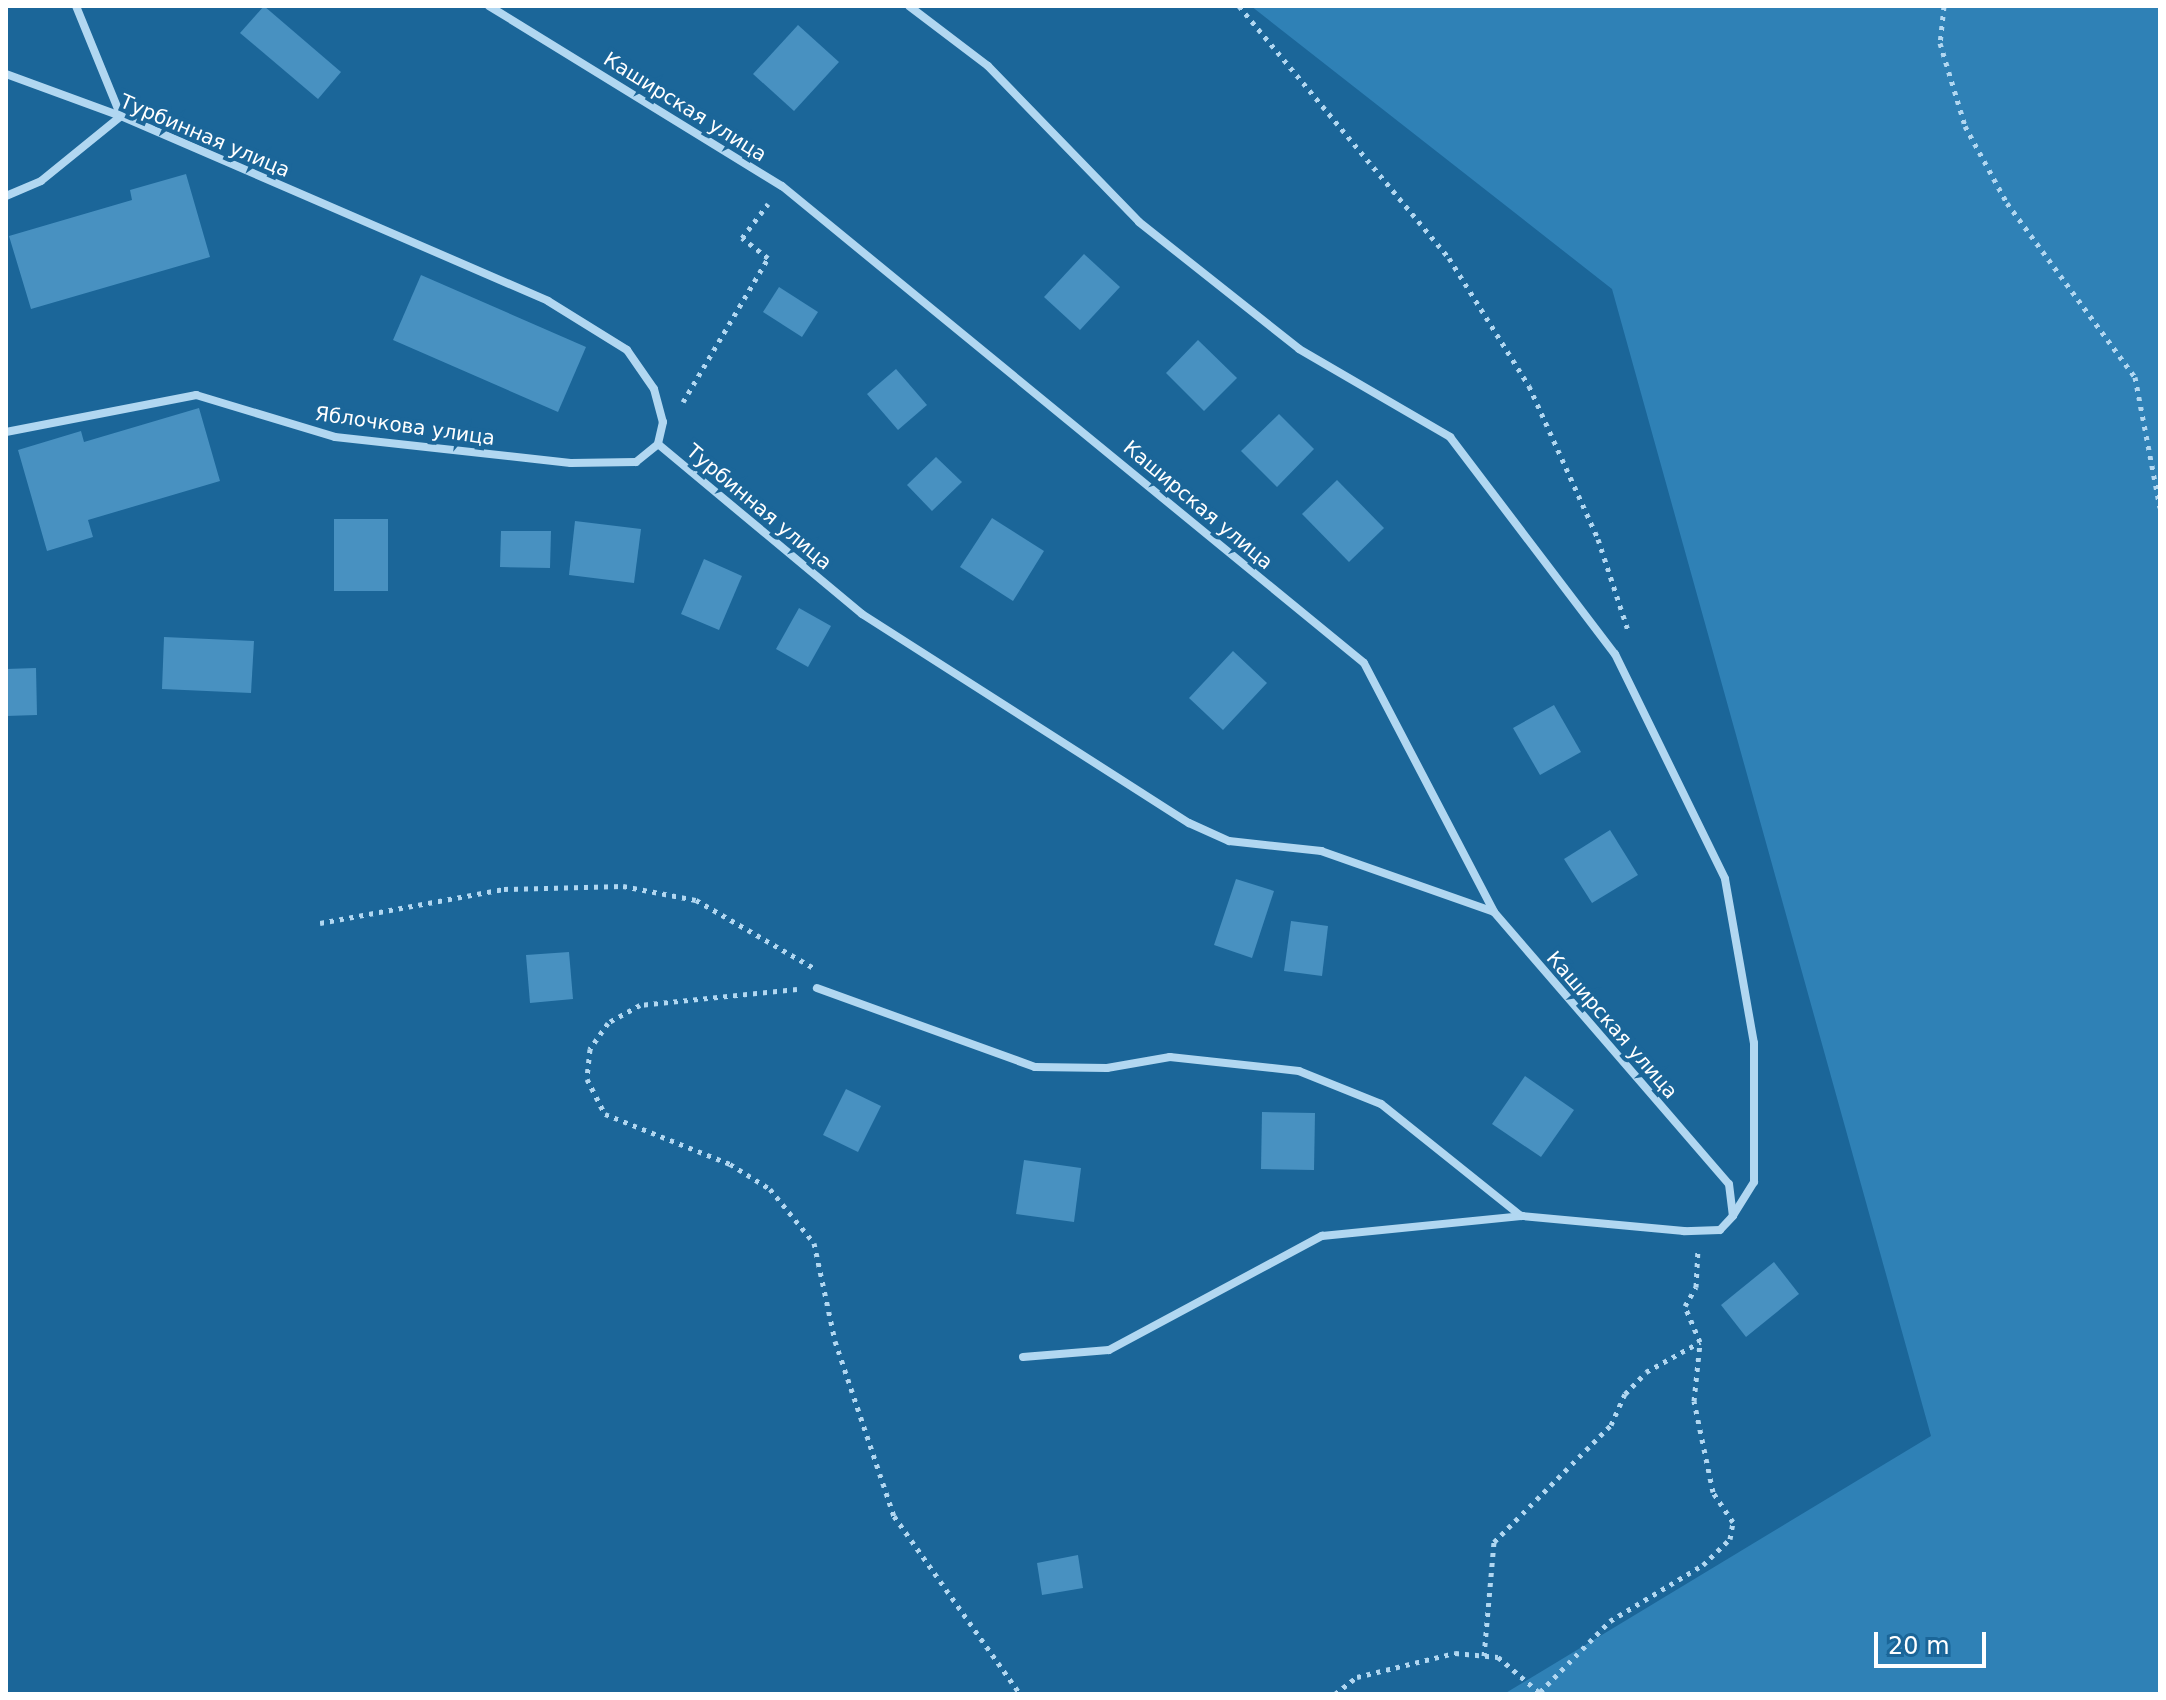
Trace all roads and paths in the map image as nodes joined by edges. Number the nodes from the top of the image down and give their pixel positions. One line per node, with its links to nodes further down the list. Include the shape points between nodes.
1 (76, 6): 7 (street)
2 (489, 6): 8 (street, Каширская улица)
3 (909, 6): 13 (street, via 988,66 1139,222 1299,349 1450,437 1492,485)
4 (1239, 6): 13 (path, via 1449,258 1529,386 1598,539 1629,634)
5 (1944, 6): 12 (path, via 1940,43 1965,126 2007,203 2135,377)
6 (6, 74): 7 (street, Турбинная улица)
7 (121, 116): 9 (street, via 41,181); 11 (street, Турбинная улица, via 548,301 627,350 654,389 663,422)
8 (782, 186): 11 (path, via 742,238 768,258); 14 (street, Каширская улица, via 1364,663)
9 (6, 196)
10 (6, 432): 11 (street, Яблочкова улица, via 196,395 335,437 571,463 636,462)
11 (658, 444): 14 (street, Турбинная улица, via 862,614 1189,823 1229,841 1321,851)
12 (2160, 508)
13 (1629, 683): 18 (street, via 1725,879 1754,1043 1754,1182)
14 (1494, 912): 18 (street, Каширская улица, via 1729,1184)
15 (320, 923): 16 (path, via 504,889 623,886 696,900 803,956 821,975)
16 (817, 988): 17 (street, via 1035,1067 1107,1068 1170,1057 1299,1071 1381,1104); 24 (path, via 640,1005 608,1023 590,1049 587,1079 605,1114 730,1164 770,1189 814,1243 835,1341 894,1516)
17 (1521, 1216): 19 (street); 21 (street, via 1322,1236 1109,1350)
18 (1733, 1216): 19 (street, via 1720,1230)
19 (1695, 1230): 20 (path, via 1696,1287 1685,1306)
20 (1700, 1342): 22 (path, via 1646,1372 1625,1394 1611,1425 1494,1542); 23 (path, via 1694,1401 1713,1492 1733,1522 1730,1539 1703,1565 1610,1621)
21 (1023, 1357)
22 (1484, 1656): 23 (path, via 1498,1657); 25 (path, via 1455,1653 1357,1677)
23 (1540, 1693)
24 (1020, 1694)
25 (1335, 1694)

